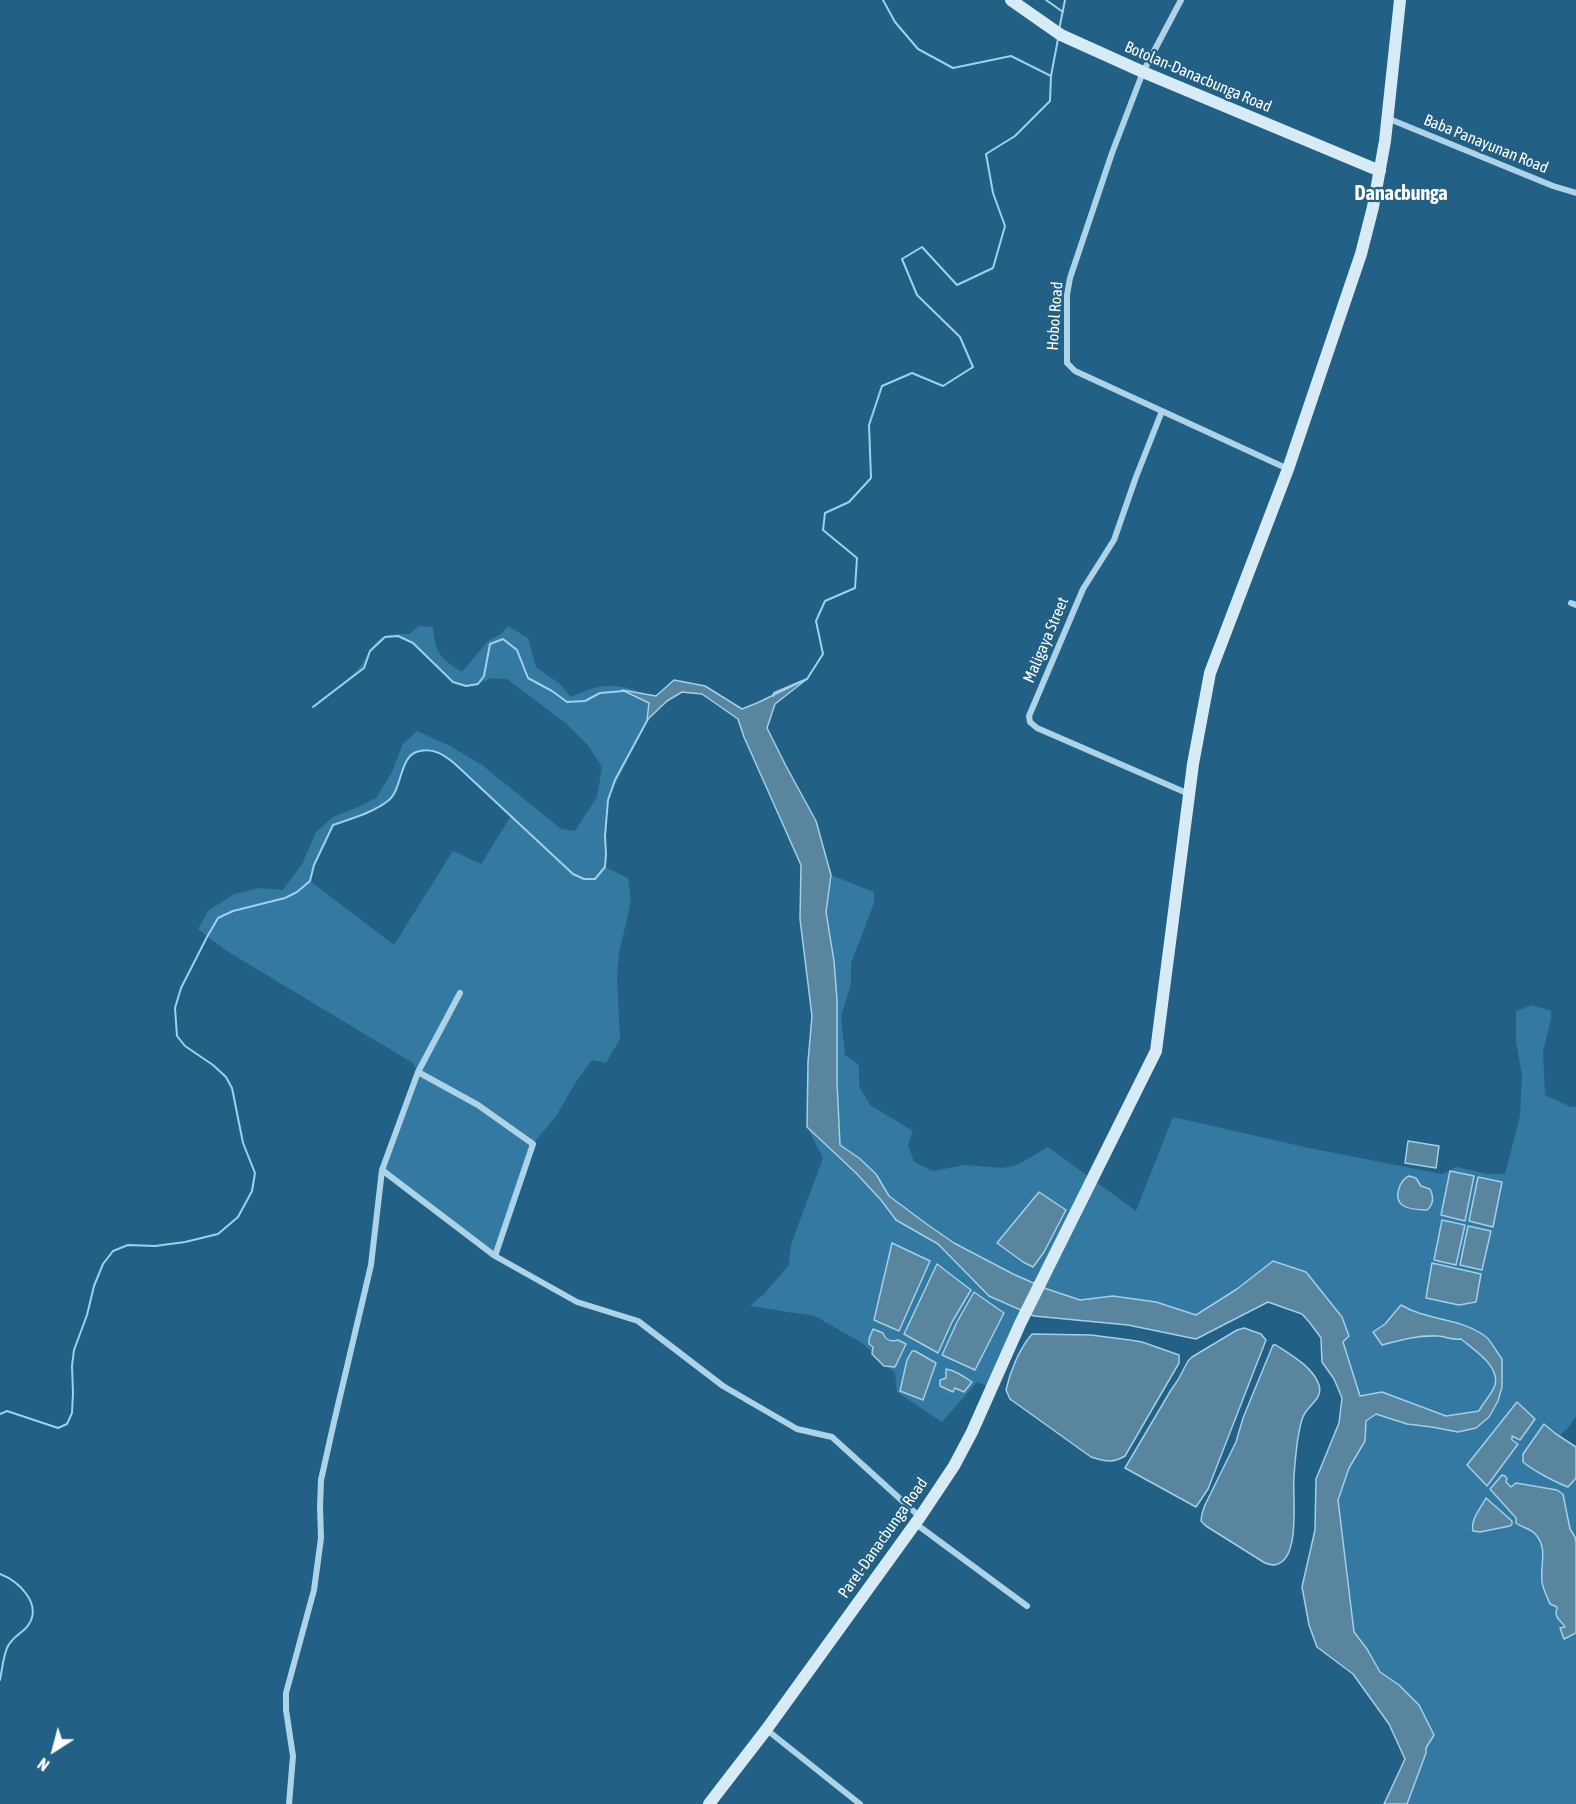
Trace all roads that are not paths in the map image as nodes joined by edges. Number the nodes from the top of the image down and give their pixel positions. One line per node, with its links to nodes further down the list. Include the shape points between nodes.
1 (1011, 0): 4 (main road, Botolan-Danacbunga Road, via 1060,35)
2 (1181, 0): 4 (street, Hobol Road)
3 (1400, 0): 5 (main road, Parel-Danacbunga Road)
4 (1143, 72): 6 (main road, Botolan-Danacbunga Road); 8 (street, Hobol Road, via 1070,278 1066,358 1075,371)
5 (1387, 118): 6 (main road, Parel-Danacbunga Road); 7 (street, Baba Panayunan Road)
6 (1380, 171): 9 (main road, Parel-Danacbunga Road, via 1361,254)
7 (1576, 193)
8 (1162, 411): 9 (street, Hobol Road); 10 (street, Maligaya Street, via 1114,540 1083,589 1029,716 1037,728)
9 (1288, 469): 10 (main road, Parel-Danacbunga Road, via 1210,673)
10 (1189, 794): 15 (main road, Parel-Danacbunga Road, via 1156,1051 1020,1324 972,1432)
11 (460, 993): 12 (street)
12 (418, 1072): 13 (street); 14 (street, via 478,1105 533,1144)
13 (382, 1170): 14 (street); 18 (street, via 371,1265 321,1480 321,1538 314,1590 286,1692 293,1756)
14 (495, 1256): 15 (street, via 577,1302 638,1321 723,1386 797,1429 832,1437)
15 (918, 1520): 16 (street); 17 (main road, Parel-Danacbunga Road)
16 (1027, 1606)
17 (766, 1730): 19 (main road, Parel-Danacbunga Road); 20 (street)
18 (289, 1804)
19 (710, 1804)
20 (860, 1804)

